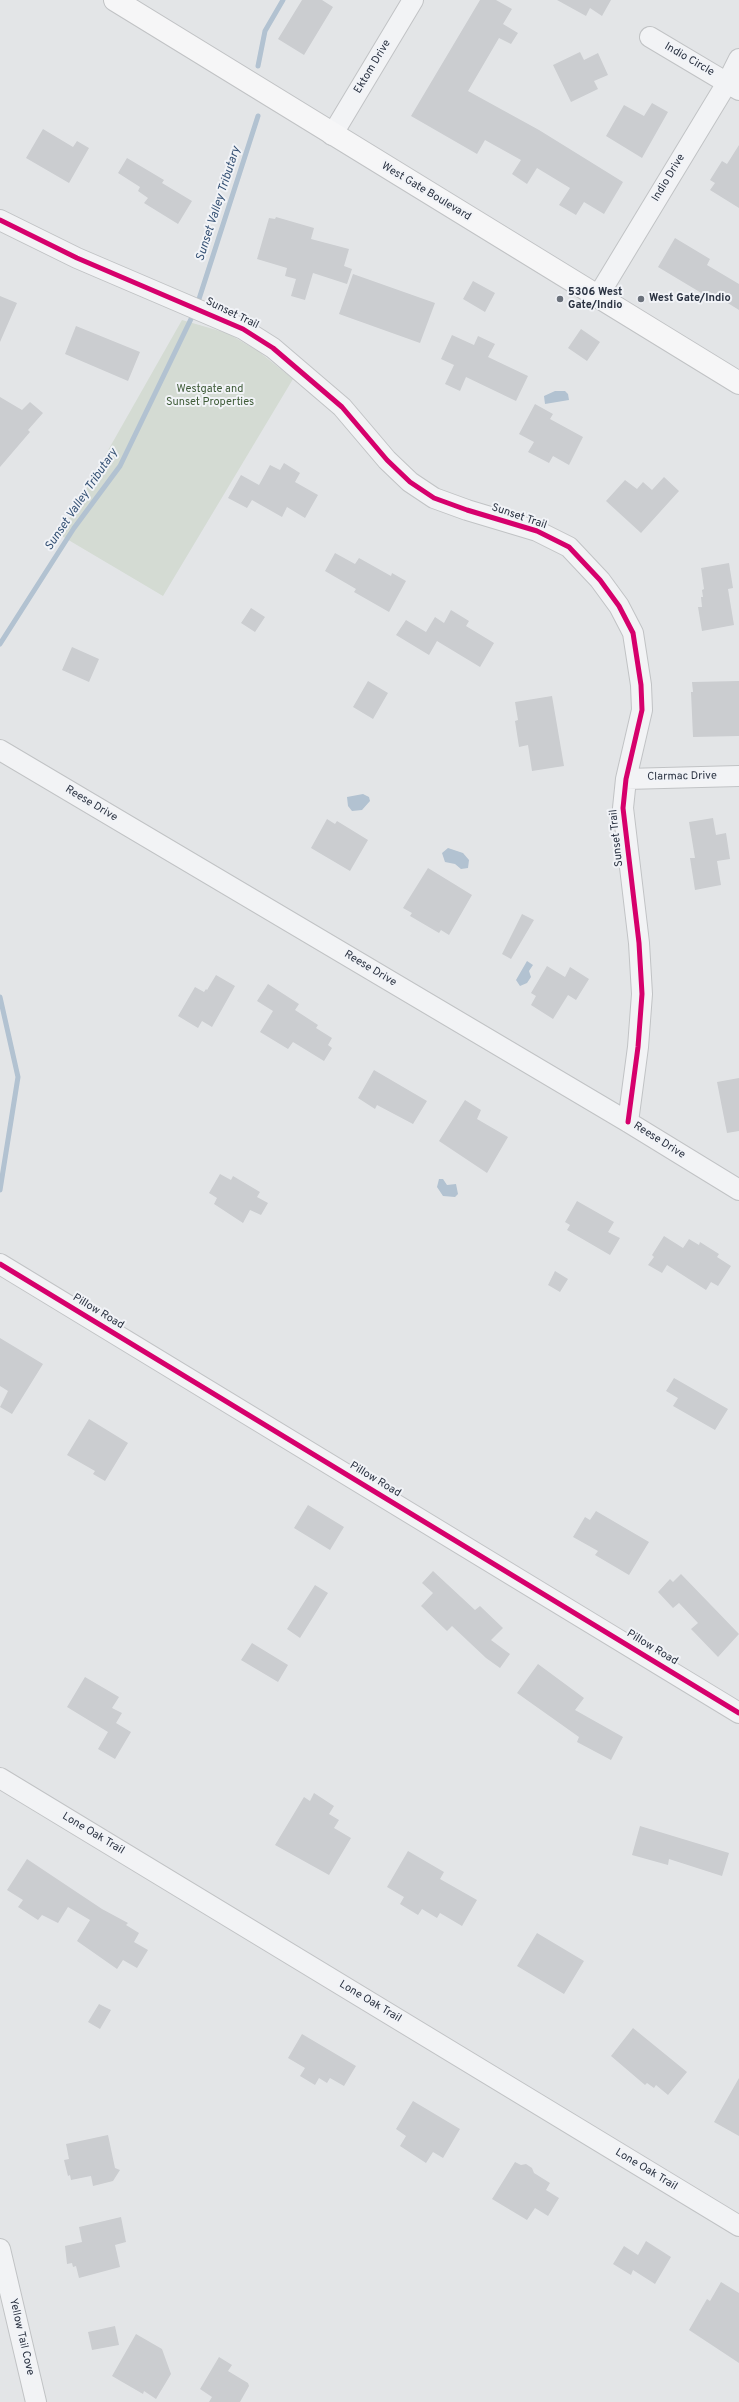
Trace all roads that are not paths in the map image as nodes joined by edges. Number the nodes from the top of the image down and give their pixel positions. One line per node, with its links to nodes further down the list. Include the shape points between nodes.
1 (413, 0): 6 (street, Ektom Drive)
2 (126, 3): 6 (main road, West Gate Boulevard)
3 (650, 37): 5 (street, Indio Circle)
4 (739, 59): 5 (street, Indio Drive)
5 (733, 86): 8 (street, Indio Drive)
6 (332, 134): 8 (main road, West Gate Boulevard)
7 (0, 220): 12 (street, Sunset Trail, via 77,258 243,329 273,348 342,407 387,460 410,482 434,498 537,531 568,547 600,580 619,606 633,633 640,672 642,710)
8 (598, 296): 9 (main road, West Gate Boulevard)
9 (739, 383)
10 (0, 750): 13 (street, Reese Drive)
11 (739, 776): 12 (street, Clarmac Drive)
12 (626, 779): 13 (street, Sunset Trail, via 623,808 639,943 642,994)
13 (628, 1122): 14 (street, Reese Drive)
14 (739, 1190)
15 (0, 1264): 16 (street, Pillow Road)
16 (739, 1713)
17 (0, 1778): 18 (street, Lone Oak Trail)
18 (739, 2226)
19 (0, 2249): 20 (street, Yellow Tail Cove)
20 (36, 2402)

